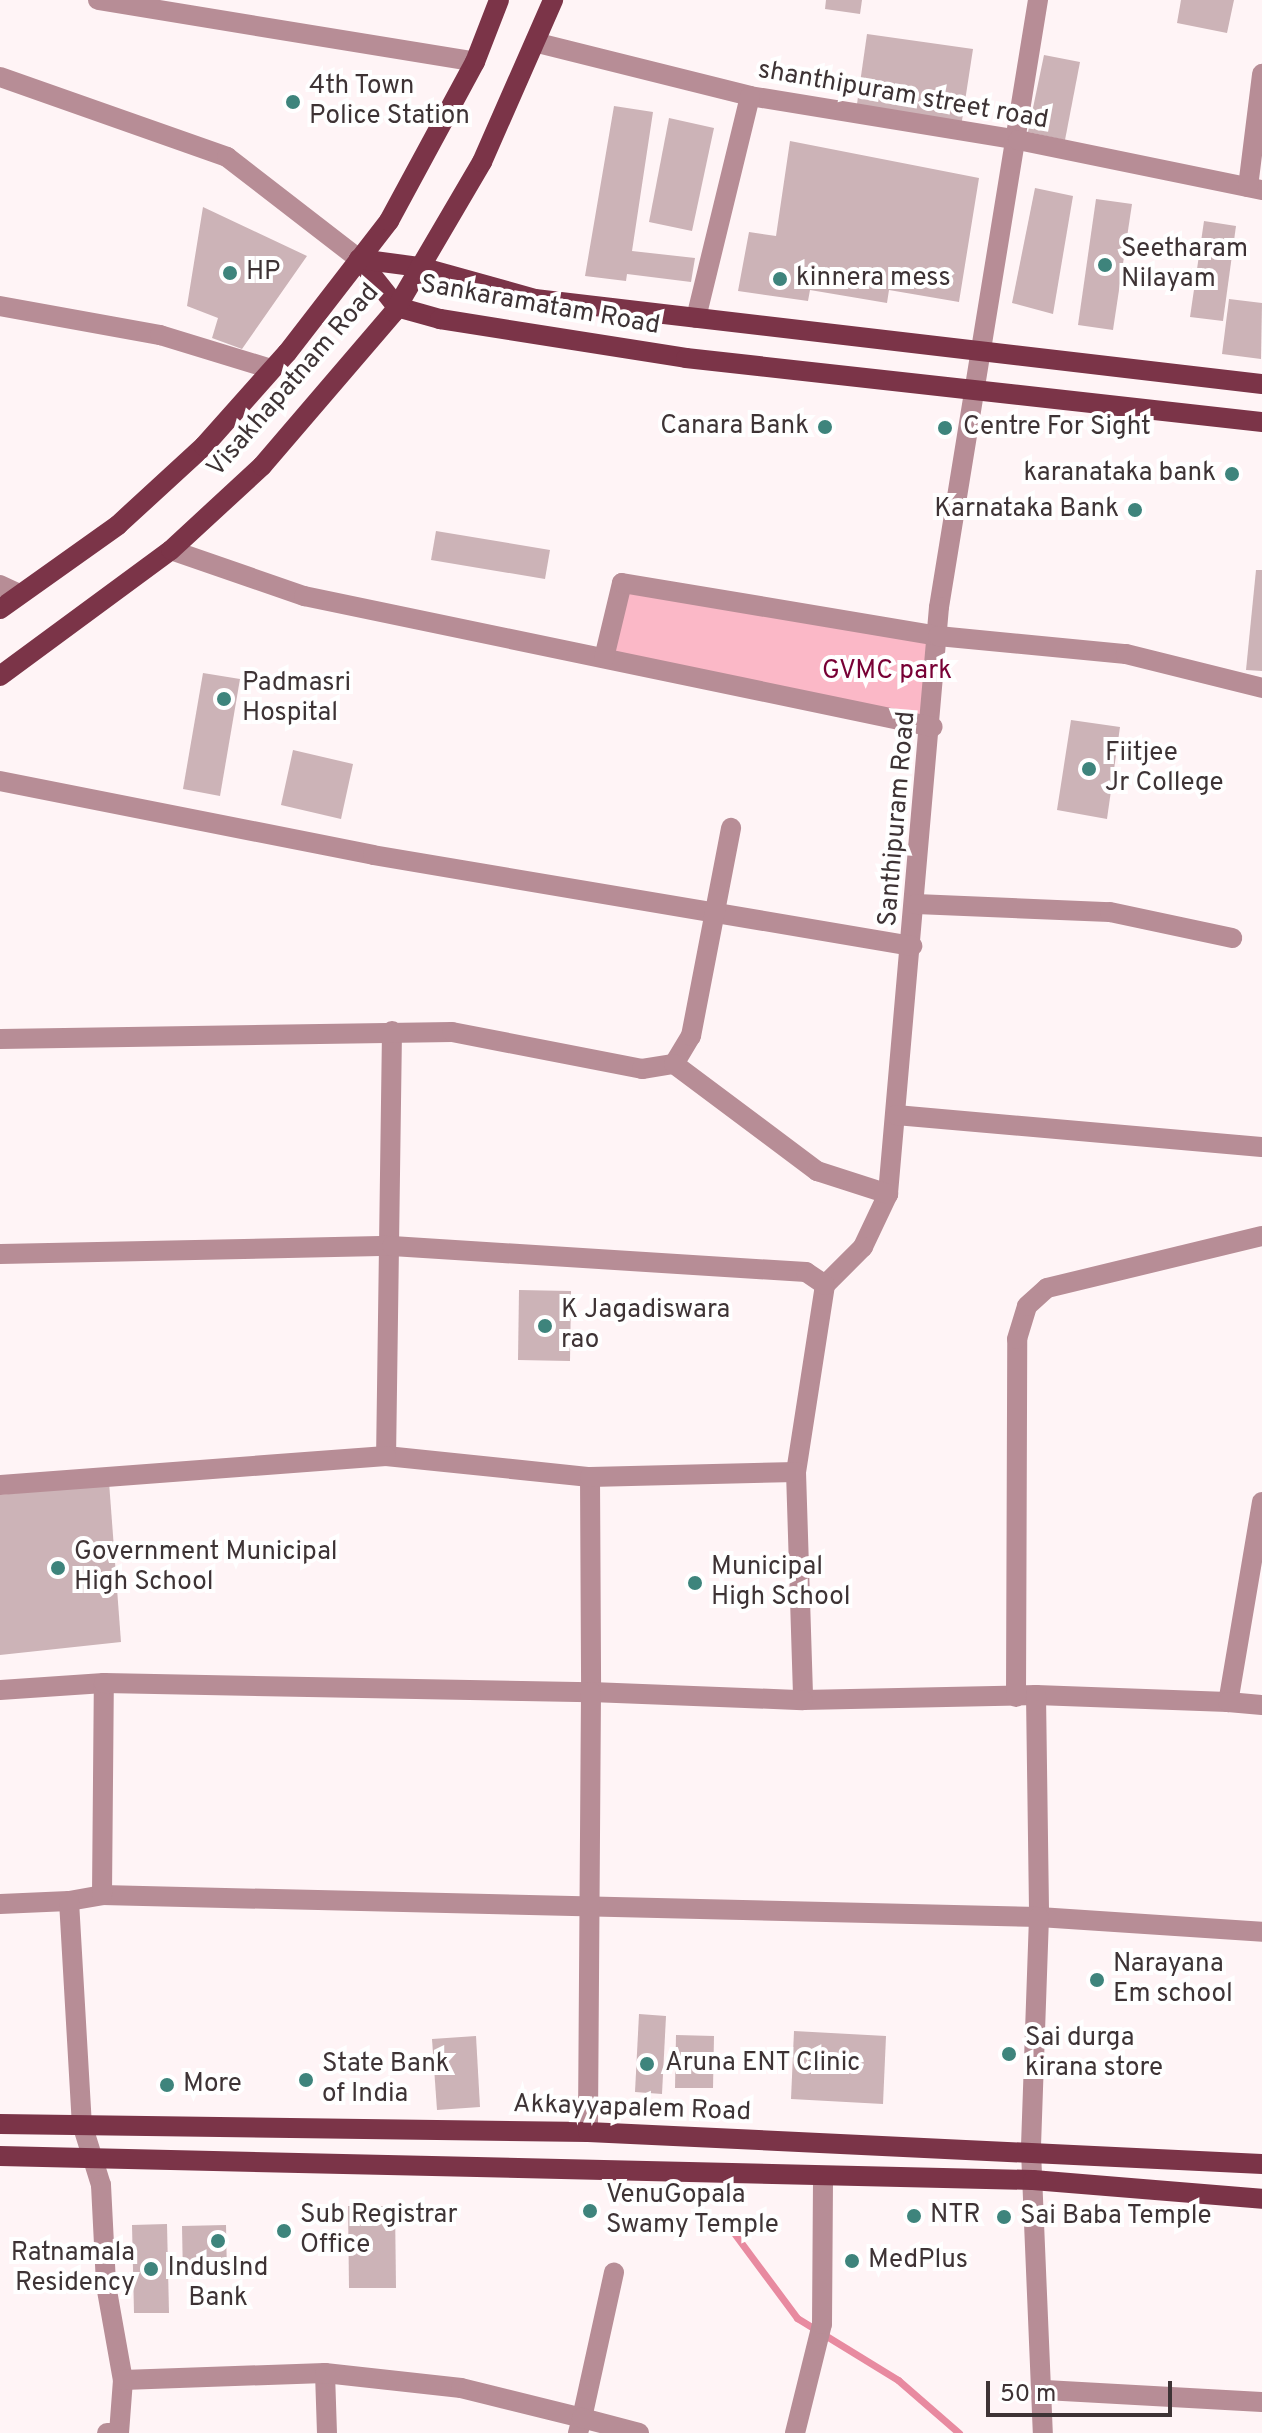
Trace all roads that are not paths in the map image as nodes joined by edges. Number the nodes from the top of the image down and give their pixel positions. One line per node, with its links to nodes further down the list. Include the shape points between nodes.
1 (98, 0): 6 (street)
2 (499, 0): 6 (main road)
3 (553, 0): 5 (main road, Visakhapatnam Road)
4 (1038, 0): 11 (street, Santhipuram Road)
5 (538, 43): 9 (street, shanthipuram street road); 14 (main road, Visakhapatnam Road, via 482,162)
6 (475, 62): 13 (main road, via 389,221)
7 (1262, 74): 10 (street)
8 (0, 77): 13 (street, via 227,157)
9 (750, 96): 11 (street, shanthipuram street road); 17 (street)
10 (1261, 96): 12 (street)
11 (1018, 140): 12 (street, shanthipuram street road); 18 (street, Santhipuram Road)
12 (1255, 189)
13 (359, 259): 14 (main road, Sankaramatam Road); 16 (main road, Sankaramatam Road); 19 (main road)
14 (420, 267): 16 (main road, Visakhapatnam Road); 17 (main road, Sankaramatam Road, via 535,299)
15 (0, 306): 19 (street, via 160,335)
16 (397, 307): 21 (main road, Sankaramatam Road, via 686,358); 23 (main road, Visakhapatnam Road, via 262,466)
17 (696, 318): 18 (main road, Sankaramatam Road)
18 (979, 349): 20 (main road, Sankaramatam Road); 21 (street, Santhipuram Road)
19 (268, 368): 24 (main road, via 204,446 118,525)
20 (1262, 384)
21 (974, 386): 22 (main road, Sankaramatam Road); 26 (street, Santhipuram Road)
22 (1262, 422)
23 (171, 550): 27 (street, via 304,596); 28 (main road, Visakhapatnam Road)
24 (9, 589): 25 (main road)
25 (0, 609)
26 (938, 636): 27 (street, via 622,583); 29 (street, via 1126,654); 30 (street, Santhipuram Road)
27 (604, 658): 30 (street)
28 (0, 676)
29 (1262, 688)
30 (933, 727): 33 (street, Santhipuram Road)
31 (0, 781): 34 (street, via 373,855)
32 (731, 828): 34 (street)
33 (916, 904): 35 (street, via 1110,912); 36 (street, Santhipuram Road)
34 (712, 908): 36 (street); 39 (street, via 691,1036)
35 (1232, 938)
36 (912, 946): 40 (street, Santhipuram Road)
37 (392, 1031): 38 (street); 39 (street, via 482,1036 642,1069); 44 (street)
38 (0, 1039)
39 (674, 1064): 42 (street, via 817,1171)
40 (896, 1115): 41 (street); 42 (street, Santhipuram Road)
41 (1262, 1147)
42 (888, 1194): 46 (street, Santhipuram Road, via 863,1247)
43 (1262, 1236): 55 (street, via 1047,1288 1027,1306 1017,1339)
44 (392, 1246): 45 (street); 46 (street, via 806,1272); 47 (street)
45 (0, 1254)
46 (825, 1285): 48 (street)
47 (386, 1456): 49 (street); 50 (street)
48 (796, 1472): 49 (street); 56 (street)
49 (590, 1477): 54 (street)
50 (0, 1485)
51 (1262, 1502): 57 (street)
52 (104, 1683): 53 (street); 54 (street); 59 (street)
53 (0, 1690)
54 (591, 1692): 56 (street); 62 (street)
55 (1026, 1696): 56 (street); 57 (street); 63 (street)
56 (803, 1700)
57 (1228, 1702): 58 (street)
58 (1262, 1705)
59 (102, 1895): 60 (street); 62 (street)
60 (69, 1901): 61 (street); 66 (street)
61 (0, 1904)
62 (592, 1904): 63 (street); 67 (street)
63 (1039, 1917): 64 (street); 68 (street)
64 (1262, 1932)
65 (0, 2124): 66 (main road, Akkayyapalem Road)
66 (82, 2124): 67 (main road, Akkayyapalem Road); 70 (street)
67 (588, 2132): 68 (main road, Akkayyapalem Road)
68 (1031, 2151): 71 (main road, Akkayyapalem Road); 73 (street)
69 (0, 2156): 70 (main road)
70 (93, 2157): 72 (main road); 77 (street)
71 (1262, 2164)
72 (823, 2176): 73 (main road); 85 (street, via 820,2334)
73 (1033, 2180): 74 (main road); 78 (street)
74 (1262, 2199)
75 (614, 2272): 80 (street)
76 (325, 2373): 77 (street); 80 (street, via 461,2388); 83 (street)
77 (123, 2380): 82 (street)
78 (1045, 2390): 79 (street); 86 (street)
79 (1262, 2402)
80 (580, 2426): 84 (street)
81 (107, 2433): 82 (street)
82 (119, 2433)
83 (327, 2433)
84 (639, 2433)
85 (795, 2433)
86 (1043, 2433)

